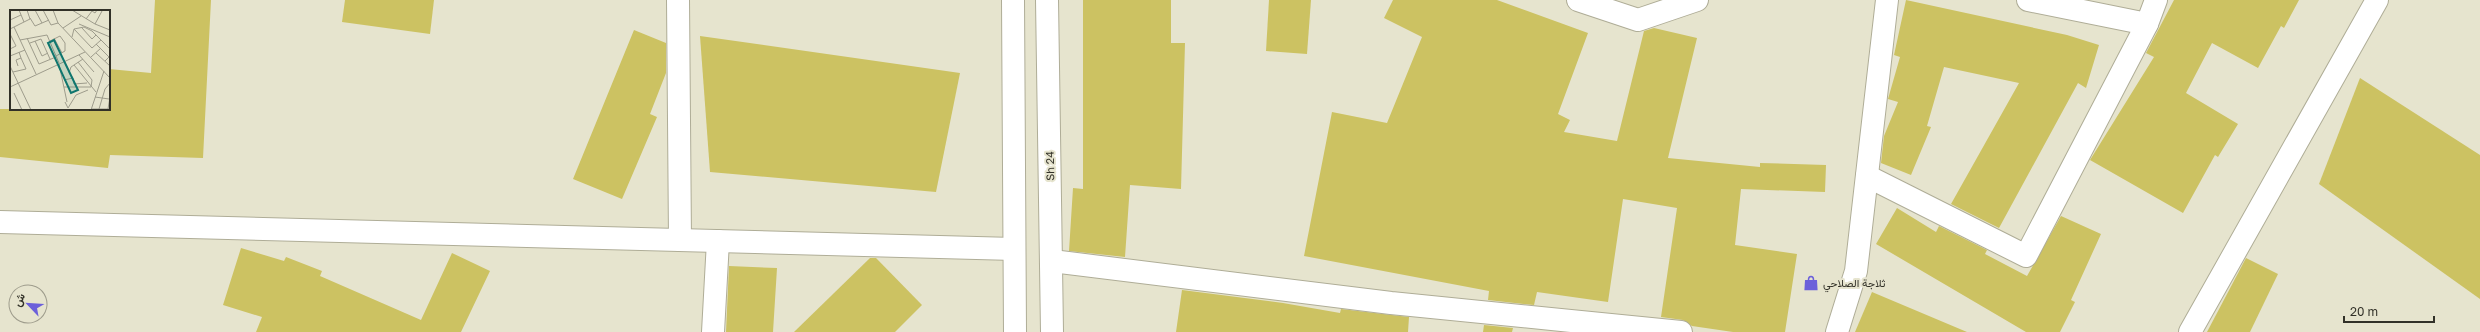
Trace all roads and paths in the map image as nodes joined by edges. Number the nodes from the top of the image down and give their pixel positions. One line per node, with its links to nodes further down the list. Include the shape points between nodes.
1 (678, 0): 13 (street)
2 (1014, 0): 15 (street)
3 (1047, 0): 16 (street, Sh 24)
4 (1578, 0): 5 (street, via 1638,20)
5 (1697, 0)
6 (1887, 0): 11 (street)
7 (2028, 0): 10 (street)
8 (2156, 0): 10 (street)
9 (2377, 0): 22 (street)
10 (2147, 24): 11 (street, via 2026,256)
11 (1867, 176): 21 (street, via 1856,271)
12 (0, 222): 13 (street)
13 (680, 240): 14 (street)
14 (718, 241): 15 (street); 17 (street)
15 (1014, 249): 18 (street)
16 (1052, 261): 19 (street, Sh 24); 20 (street, via 1391,303)
17 (713, 332)
18 (1015, 332)
19 (1052, 332)
20 (1681, 332)
21 (1837, 332)
22 (2190, 332)

